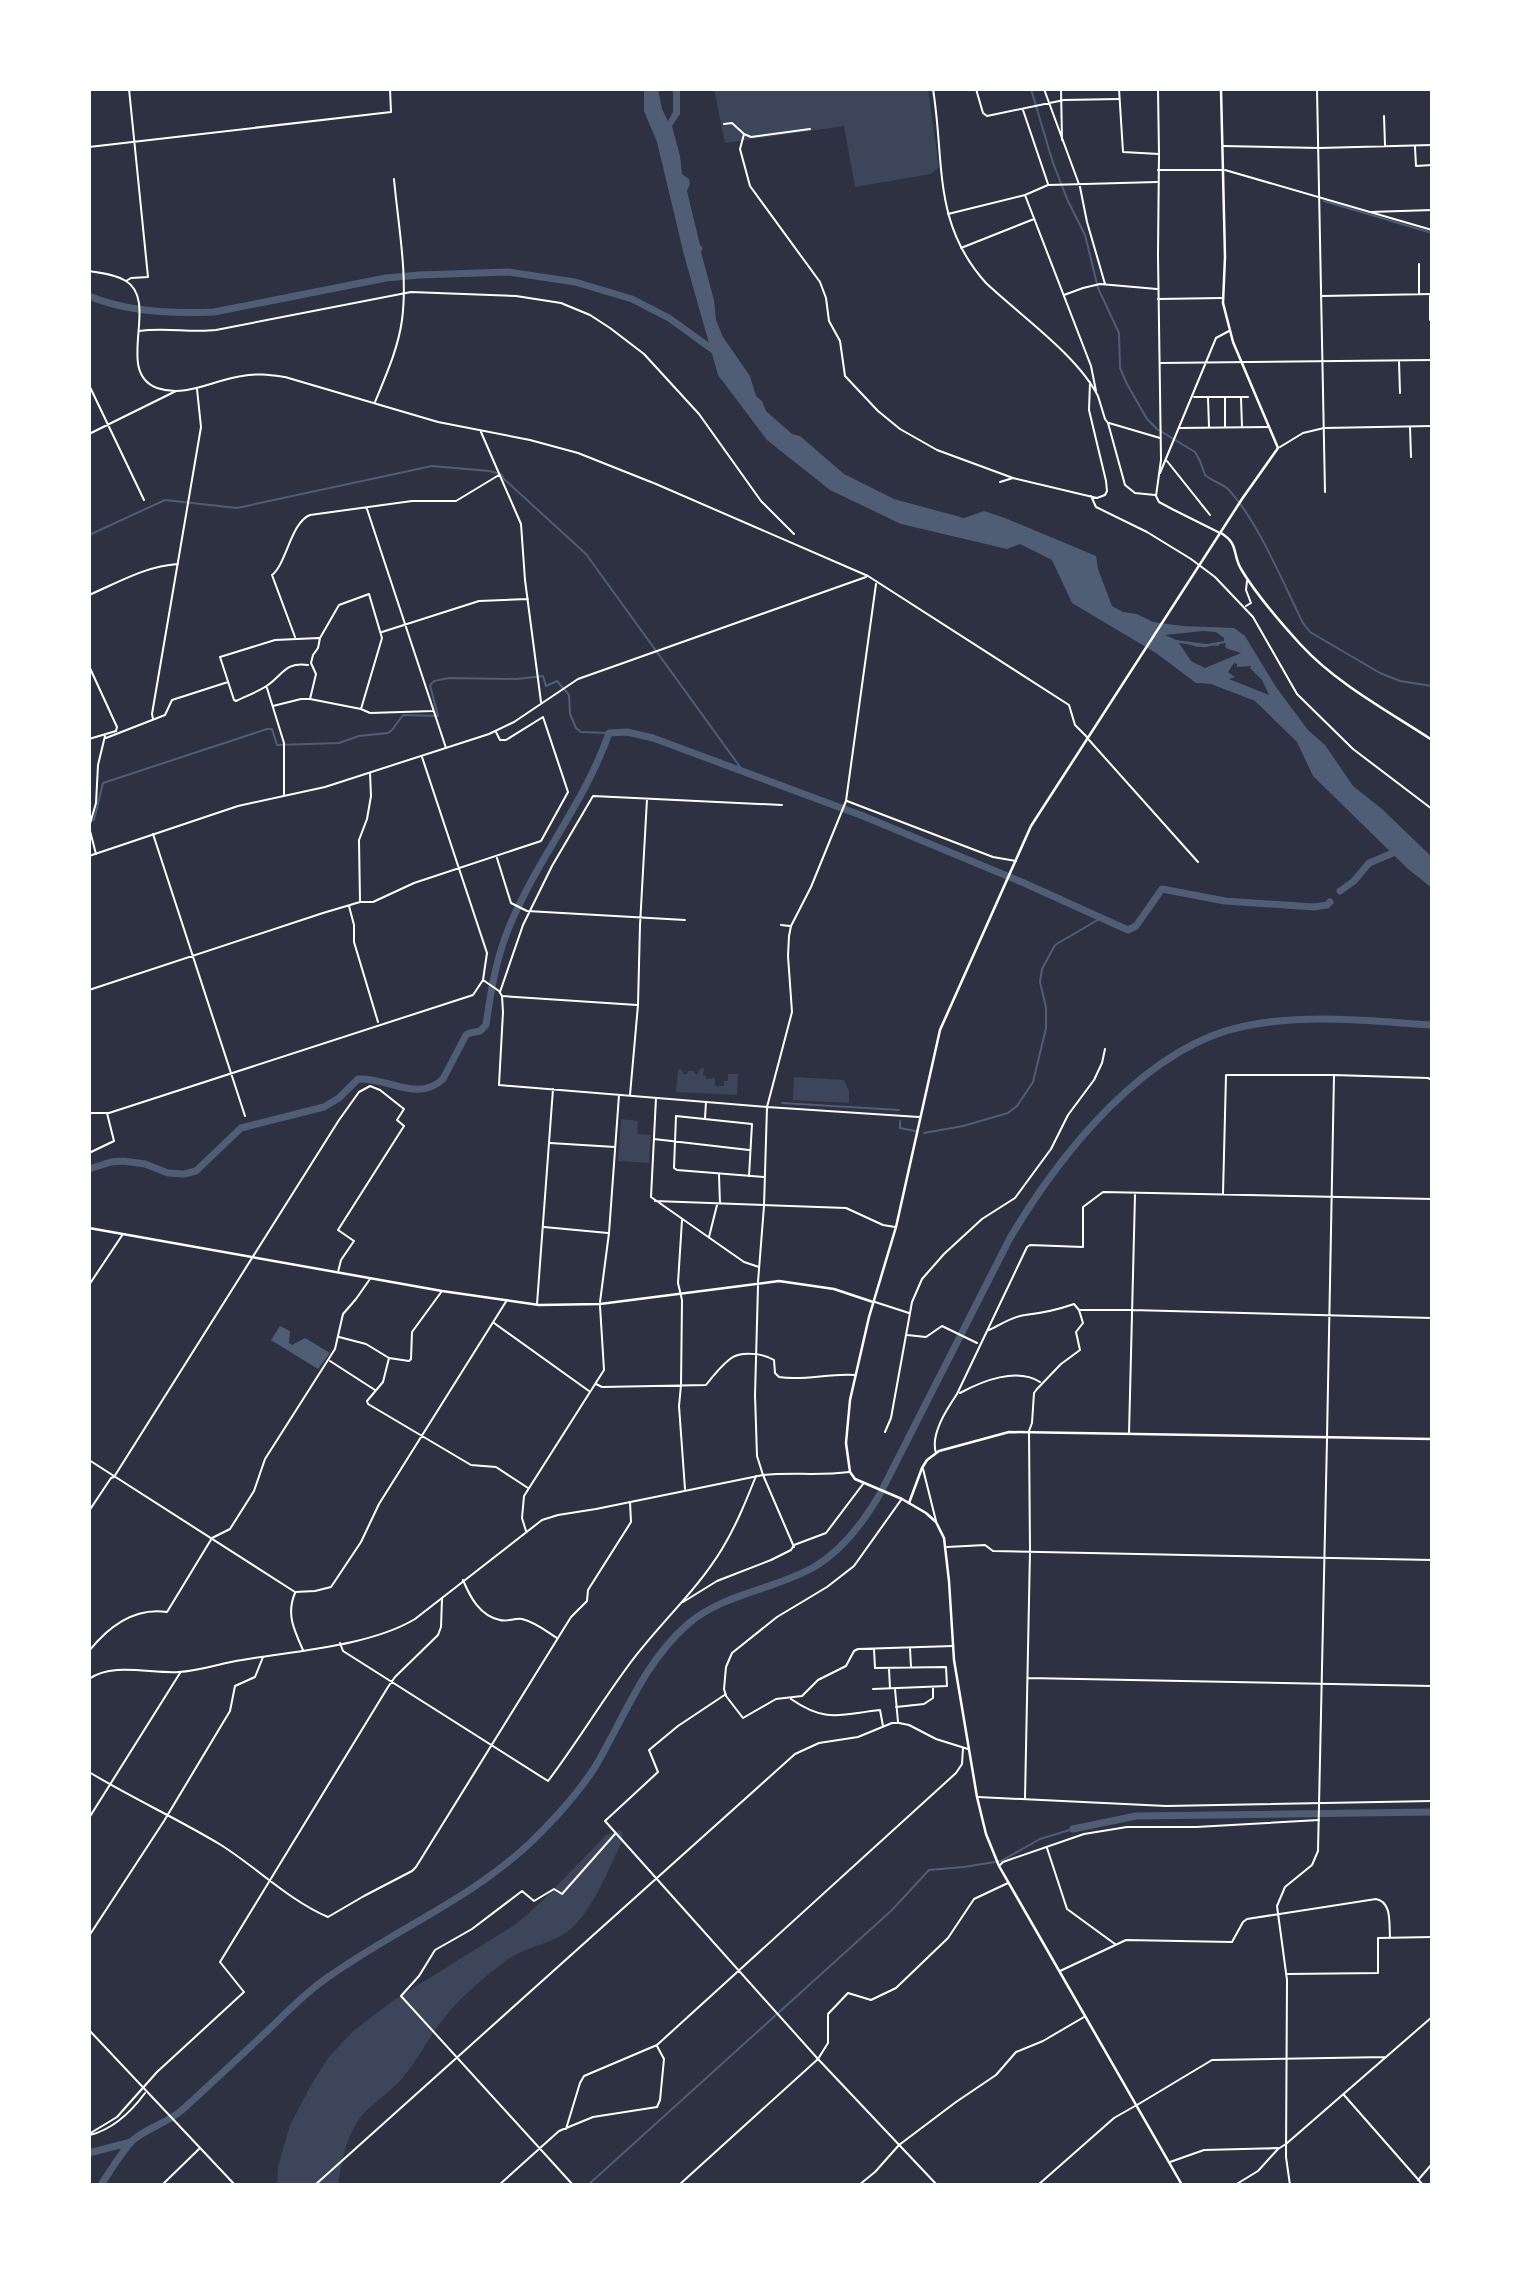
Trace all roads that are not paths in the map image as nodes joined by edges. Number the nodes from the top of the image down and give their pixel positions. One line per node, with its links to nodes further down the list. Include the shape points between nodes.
1 (129, 89): 19 (street)
2 (390, 89): 19 (street, via 391,112)
3 (933, 89): 39 (street)
4 (976, 89): 14 (street, via 984,115)
5 (1044, 89): 13 (street)
6 (1061, 89): 12 (street)
7 (1119, 89): 11 (street)
8 (1158, 89): 27 (street)
9 (1222, 89): 22 (main road)
10 (1317, 89): 26 (street)
11 (1120, 99): 12 (street); 27 (street, via 1123,152)
12 (1061, 101): 13 (street); 20 (street)
13 (1048, 104): 14 (street); 20 (street)
14 (1022, 109): 34 (street)
15 (1384, 116): 23 (street)
16 (724, 124): 18 (street, via 732,123)
17 (810, 129): 18 (street, via 756,137)
18 (744, 134): 94 (street, via 740,149 750,186 820,282 829,321 840,341 845,376 878,411 911,436)
19 (134, 141): 25 (street); 45 (street, via 148,277)
20 (1062, 141): 33 (street)
21 (1432, 145): 24 (street)
22 (1223, 146): 26 (street); 30 (main road)
23 (1385, 146): 24 (street); 26 (street)
24 (1415, 146): 28 (street, via 1416,166)
25 (89, 147)
26 (1319, 148): 36 (street)
27 (1159, 153): 29 (street)
28 (1432, 165)
29 (1158, 170): 30 (street); 32 (street)
30 (1224, 170): 36 (street); 53 (main road)
31 (394, 179): 48 (street)
32 (1157, 182): 33 (street); 47 (street)
33 (1079, 183): 34 (street); 46 (street)
34 (1048, 185): 35 (street)
35 (1025, 195): 39 (street); 40 (street)
36 (1320, 198): 38 (street); 52 (street)
37 (1432, 210): 38 (street)
38 (1369, 212): 41 (street)
39 (947, 214): 42 (street)
40 (1035, 219): 42 (street); 50 (street)
41 (1432, 230)
42 (960, 248): 64 (street, via 986,284)
43 (1419, 264): 51 (street)
44 (89, 271): 45 (street)
45 (126, 281): 56 (street, via 139,305)
46 (1105, 284): 47 (street); 50 (street)
47 (1158, 289): 54 (street)
48 (403, 293): 56 (street, via 216,330); 75 (street, via 392,362); 103 (street, via 536,298 561,303 600,321 644,354 675,387 761,501)
49 (1431, 294): 51 (street); 55 (street)
50 (1064, 295): 69 (street)
51 (1419, 295): 52 (street)
52 (1321, 296): 62 (street)
53 (1223, 298): 54 (street); 57 (main road)
54 (1158, 299): 63 (street)
55 (1430, 320)
56 (138, 331): 67 (street, via 137,361 142,376 154,387)
57 (1229, 331): 60 (street, via 1216,338); 61 (main road)
58 (1399, 360): 59 (street); 62 (street); 68 (street)
59 (1432, 360)
60 (1207, 362): 61 (street); 63 (street); 70 (street)
61 (1241, 362): 62 (street); 80 (main road)
62 (1323, 362): 84 (street)
63 (1159, 363): 88 (street)
64 (1090, 381): 69 (street); 98 (street, via 1089,410 1107,487 1105,495)
65 (89, 385): 77 (street)
66 (197, 388): 67 (street); 75 (street, via 261,374); 104 (street, via 201,427)
67 (176, 391): 77 (street)
68 (1400, 393)
69 (1098, 396): 76 (street)
70 (1193, 397): 71 (street); 85 (street)
71 (1208, 397): 72 (street); 81 (street)
72 (1225, 397): 73 (street); 82 (street)
73 (1241, 397): 74 (street); 83 (street)
74 (1248, 397)
75 (375, 403): 86 (street)
76 (1108, 423): 88 (street); 97 (street, via 1126,488)
77 (109, 425): 87 (street); 99 (street)
78 (1410, 426): 79 (street); 84 (street); 90 (street)
79 (1432, 426)
80 (1269, 427): 83 (street); 89 (main road)
81 (1209, 428): 82 (street); 85 (street)
82 (1225, 428): 83 (street)
83 (1241, 428)
84 (1324, 428): 89 (street, via 1303,433); 96 (street)
85 (1179, 430): 91 (street)
86 (481, 432): 93 (street); 105 (street, via 578,453)
87 (89, 434)
88 (1160, 438): 92 (street)
89 (1278, 448): 102 (main road)
90 (1411, 457)
91 (1166, 460): 92 (street); 101 (street)
92 (1160, 472): 97 (street)
93 (499, 475): 100 (street, via 456,501); 109 (street, via 521,524)
94 (1013, 478): 95 (street); 98 (street)
95 (1000, 482)
96 (1325, 492)
97 (1157, 495): 102 (street, via 1159,502)
98 (1091, 496): 110 (street, via 1096,507 1191,559)
99 (144, 500)
100 (366, 508): 111 (street); 113 (street, via 310,514 301,521 272,575)
101 (1210, 515)
102 (1221, 533): 106 (main road, via 1233,543); 127 (main road)
103 (794, 534)
104 (180, 564): 108 (street, via 143,570); 124 (street)
105 (868, 576): 107 (street); 120 (street, via 578,679)
106 (1247, 577): 110 (street, via 1251,603); 129 (main road, via 1324,667)
107 (877, 582): 127 (street, via 1069,705 1075,725); 135 (street)
108 (89, 595)
109 (528, 599): 111 (street, via 479,601); 120 (street)
110 (1245, 606): 137 (street, via 1297,694 1353,749)
111 (405, 625): 112 (street); 123 (street)
112 (381, 632): 114 (street, via 369,594 339,605); 122 (street)
113 (295, 638): 114 (street); 117 (street, via 220,657)
114 (320, 638): 116 (street)
115 (89, 666): 126 (street, via 117,727)
116 (310, 666): 118 (street, via 297,663); 119 (street, via 316,674)
117 (229, 682): 118 (street, via 236,701); 124 (street, via 172,701 166,714)
118 (267, 687): 121 (street)
119 (310, 699): 121 (street); 122 (street)
120 (541, 702): 125 (street)
121 (273, 706): 133 (street, via 284,743)
122 (361, 709): 123 (street, via 370,713)
123 (435, 712): 130 (street)
124 (153, 719): 126 (street)
125 (496, 731): 130 (street); 142 (street, via 500,740 506,740 543,717 568,792 544,839)
126 (106, 737): 128 (street); 138 (street)
127 (1089, 739): 143 (main road, via 1031,826); 144 (street)
128 (89, 740)
129 (1432, 740)
130 (446, 748): 131 (street)
131 (422, 755): 132 (street); 145 (street)
132 (370, 773): 133 (street); 146 (street, via 371,796 359,840)
133 (284, 796): 139 (street)
134 (647, 798): 136 (street); 148 (street, via 593,796); 149 (street)
135 (845, 802): 143 (street, via 993,857); 152 (street)
136 (782, 805)
137 (1432, 809)
138 (90, 823): 140 (street)
139 (153, 834): 140 (street); 153 (street)
140 (96, 854): 141 (street)
141 (89, 856)
142 (496, 857): 145 (street); 148 (street, via 512,904)
143 (1016, 861): 173 (main road, via 940,1030)
144 (1198, 862)
145 (458, 868): 146 (street, via 379,900); 154 (street, via 487,953)
146 (360, 902): 147 (street)
147 (349, 905): 153 (street); 159 (street, via 354,943)
148 (528, 911): 149 (street); 156 (street)
149 (640, 919): 150 (street); 158 (street)
150 (685, 920)
151 (780, 925): 152 (street)
152 (791, 926): 169 (street, via 792,1012)
153 (193, 957): 155 (street); 161 (street)
154 (483, 980): 156 (street); 159 (street, via 473,995)
155 (89, 990)
156 (499, 992): 157 (street)
157 (502, 996): 158 (street); 164 (street, via 499,1085)
158 (638, 1005): 166 (street)
159 (379, 1024): 161 (street)
160 (1105, 1049): 212 (street, via 1094,1080 1015,1198 990,1212 944,1254 922,1279)
161 (230, 1072): 171 (street); 172 (street)
162 (1334, 1075): 163 (street); 185 (street, via 1226,1075); 186 (street)
163 (1432, 1080)
164 (554, 1088): 165 (street); 177 (street)
165 (619, 1094): 166 (street); 178 (street)
166 (630, 1095): 167 (street)
167 (656, 1097): 168 (street); 175 (street)
168 (706, 1101): 169 (street); 174 (street)
169 (767, 1107): 173 (street); 183 (street)
170 (89, 1112): 171 (street)
171 (106, 1112): 180 (street, via 114,1141)
172 (245, 1116)
173 (920, 1117): 193 (main road)
174 (705, 1119): 176 (street, via 676,1116); 179 (street, via 752,1124)
175 (653, 1139): 176 (street); 188 (street, via 650,1197)
176 (674, 1142): 179 (street); 181 (street, via 674,1168)
177 (549, 1143): 178 (street); 192 (street)
178 (616, 1147): 195 (street)
179 (750, 1150): 182 (street)
180 (89, 1153)
181 (719, 1174): 182 (street); 189 (street)
182 (749, 1176): 183 (street)
183 (764, 1177): 190 (street)
184 (1135, 1194): 185 (street); 211 (street); 216 (street, via 1103,1192 1083,1207 1083,1247 1028,1245)
185 (1223, 1195): 186 (street)
186 (1332, 1196): 187 (street); 213 (street)
187 (1432, 1199)
188 (655, 1201): 189 (street); 191 (street)
189 (718, 1204): 190 (street); 197 (street)
190 (764, 1206): 193 (street, via 846,1208); 199 (street)
191 (682, 1220): 197 (street); 205 (street)
192 (543, 1227): 195 (street); 209 (street)
193 (897, 1227): 207 (main road)
194 (89, 1228): 196 (main road)
195 (609, 1233): 208 (street)
196 (123, 1234): 198 (main road); 203 (street)
197 (709, 1238): 199 (street, via 744,1262)
198 (253, 1256): 200 (main road); 200 (street, via 339,1120 359,1092 370,1086 404,1109 397,1120 404,1126 338,1230 354,1241); 242 (street)
199 (760, 1267): 202 (street)
200 (338, 1272): 201 (main road)
201 (371, 1278): 204 (main road); 218 (street, via 343,1314)
202 (758, 1282): 205 (main road); 207 (main road, via 803,1283); 220 (street)
203 (89, 1285)
204 (442, 1291): 206 (main road); 221 (street, via 412,1332 411,1359)
205 (680, 1293): 208 (main road); 226 (street)
206 (507, 1300): 209 (main road); 215 (street)
207 (873, 1302): 212 (street); 223 (main road)
208 (600, 1304): 209 (main road); 225 (street, via 604,1370)
209 (537, 1305)
210 (1079, 1310): 211 (street); 216 (street, via 1074,1304 1024,1315); 224 (street, via 1083,1323 1076,1332 1080,1350)
211 (1132, 1310): 213 (street); 232 (street)
212 (910, 1314): 217 (street)
213 (1330, 1315): 214 (street); 234 (street)
214 (1432, 1318)
215 (493, 1323): 228 (street); 233 (street)
216 (988, 1331): 219 (street)
217 (906, 1335): 219 (street, via 926,1337 941,1326); 231 (street)
218 (338, 1337): 221 (street, via 366,1344); 222 (street)
219 (978, 1344): 229 (street)
220 (756, 1354): 223 (street, via 774,1360 779,1377); 226 (street, via 732,1357 706,1385); 240 (street, via 757,1456)
221 (390, 1358): 227 (street)
222 (328, 1360): 227 (street); 252 (street, via 265,1459 257,1486 233,1525)
223 (856, 1375): 239 (main road, via 846,1433)
224 (1041, 1383): 229 (street, via 1031,1377 1006,1377); 230 (street, via 1034,1393)
225 (596, 1384): 226 (street); 228 (street)
226 (681, 1385): 245 (street, via 678,1406)
227 (376, 1391): 233 (street, via 368,1404)
228 (590, 1392): 244 (street)
229 (957, 1394): 236 (street, via 933,1444)
230 (1029, 1431): 232 (main road); 236 (main road, via 990,1436); 255 (street)
231 (885, 1432)
232 (1129, 1434): 234 (main road)
233 (422, 1436): 244 (street, via 471,1465 496,1467); 259 (street, via 333,1585)
234 (1327, 1437): 235 (main road); 256 (street)
235 (1432, 1439)
236 (936, 1454): 238 (main road)
237 (89, 1460): 242 (street)
238 (922, 1468): 248 (main road); 250 (street)
239 (850, 1472): 240 (street); 243 (main road)
240 (763, 1475): 241 (street); 253 (street)
241 (756, 1476): 245 (street); 261 (street, via 721,1550)
242 (114, 1477): 249 (street); 252 (street)
243 (864, 1484): 246 (main road); 253 (street, via 830,1530)
244 (529, 1489): 251 (street, via 522,1515)
245 (685, 1489): 247 (street)
246 (902, 1500): 248 (main road); 282 (street, via 854,1566 732,1653 726,1667)
247 (630, 1501): 251 (street, via 558,1514); 262 (street, via 631,1522 593,1580 587,1601)
248 (909, 1503): 250 (main road)
249 (89, 1511)
250 (936, 1522): 254 (main road)
251 (527, 1532): 258 (street)
252 (212, 1538): 259 (street); 268 (street, via 167,1612 135,1613 116,1624)
253 (794, 1547): 261 (street)
254 (946, 1547): 255 (street, via 985,1545 993,1551); 264 (main road)
255 (1030, 1551): 256 (street); 273 (street)
256 (1326, 1557): 257 (street); 276 (street)
257 (1432, 1560)
258 (463, 1580): 260 (street); 262 (street, via 473,1602 491,1616 527,1621)
259 (295, 1592): 267 (street, via 290,1618)
260 (442, 1597): 263 (street, via 402,1627); 275 (street, via 438,1635)
261 (682, 1602): 287 (street, via 638,1652 548,1781)
262 (558, 1638): 287 (street)
263 (340, 1643): 267 (street); 275 (street, via 343,1651)
264 (953, 1646): 265 (street); 289 (main road)
265 (910, 1647): 266 (street); 270 (street)
266 (874, 1648): 271 (street, via 875,1668); 283 (street, via 856,1650 846,1666 818,1680 802,1696)
267 (303, 1650): 269 (street)
268 (89, 1651)
269 (264, 1656): 272 (street); 296 (street, via 255,1677 234,1686 230,1711)
270 (911, 1667): 271 (street); 277 (street, via 946,1667 947,1686)
271 (889, 1668): 279 (street)
272 (180, 1672): 274 (street, via 101,1671); 291 (street)
273 (1027, 1678): 276 (street); 293 (street)
274 (89, 1679)
275 (392, 1682): 287 (street); 302 (street)
276 (1323, 1684): 278 (street); 295 (street)
277 (933, 1686): 280 (street); 284 (street, via 933,1698 924,1704)
278 (1432, 1686)
279 (890, 1688): 280 (street); 281 (street)
280 (895, 1688): 284 (street)
281 (873, 1689)
282 (726, 1694): 283 (street, via 743,1718 776,1699); 299 (street, via 649,1750 658,1773 605,1821)
283 (790, 1698): 286 (street, via 821,1714 847,1716 880,1710)
284 (896, 1707): 285 (street)
285 (899, 1723): 286 (street); 288 (street)
286 (883, 1726): 303 (street, via 800,1751)
287 (491, 1745): 302 (street, via 412,1871 328,1917)
288 (963, 1747): 289 (street); 310 (street, via 956,1773)
289 (969, 1749): 292 (main road)
290 (89, 1772): 291 (street)
291 (110, 1784): 296 (street); 297 (street)
292 (977, 1797): 293 (street); 301 (main road)
293 (1025, 1798): 295 (street, via 1166,1806)
294 (1432, 1801): 295 (street)
295 (1319, 1804): 298 (street)
296 (167, 1814): 302 (street); 306 (street)
297 (89, 1818)
298 (1320, 1819): 300 (street, via 1127,1827); 305 (street, via 1315,1861 1285,1887)
299 (616, 1833): 303 (street); 317 (street, via 562,1894 554,1889 534,1901 523,1891 429,1956 401,1996)
300 (1046, 1847): 301 (street); 309 (street, via 1067,1909)
301 (999, 1865): 304 (main road)
302 (270, 1879): 321 (street, via 220,1962 244,1992)
303 (657, 1879): 310 (street); 317 (street)
304 (1009, 1882): 311 (main road); 319 (street, via 974,1899 948,1938 896,1988 871,2000 848,1993 838,2002 828,2014 828,2043)
305 (1277, 1914): 307 (street, via 1379,1899 1387,1905); 309 (street, via 1244,1920 1232,1942 1126,1940); 312 (street)
306 (89, 1936)
307 (1390, 1937): 308 (street); 312 (street, via 1378,1938 1378,1973)
308 (1432, 1937)
309 (1115, 1944): 311 (street)
310 (739, 1970): 316 (street); 319 (street)
311 (1059, 1972): 313 (main road)
312 (1286, 1974): 320 (street)
313 (1084, 2017): 324 (main road); 328 (street, via 1016,2052 996,2075)
314 (1432, 2017): 318 (street)
315 (89, 2031): 321 (street)
316 (657, 2045): 325 (street, via 584,2076); 325 (street, via 664,2059 657,2107 593,2117)
317 (458, 2057): 331 (street); 337 (street)
318 (1386, 2057): 320 (street); 323 (street)
319 (818, 2059): 328 (street); 340 (street)
320 (1287, 2059): 324 (street, via 1212,2060); 327 (street)
321 (142, 2086): 322 (street); 326 (street, via 117,2117)
322 (147, 2091): 326 (street, via 122,2119); 330 (street)
323 (1343, 2094): 327 (street); 334 (street)
324 (1137, 2105): 332 (main road); 343 (street, via 1114,2118)
325 (566, 2129): 331 (street)
326 (89, 2135)
327 (1286, 2144): 329 (street); 346 (street)
328 (899, 2145): 341 (street); 342 (street)
329 (1281, 2147): 332 (street, via 1204,2150); 345 (street, via 1258,2171)
330 (200, 2148): 335 (street); 336 (street)
331 (540, 2148): 338 (street); 339 (street)
332 (1169, 2162): 344 (main road)
333 (1432, 2164): 334 (street)
334 (1418, 2180): 347 (street); 348 (street)
335 (162, 2185)
336 (235, 2185)
337 (315, 2185)
338 (499, 2185)
339 (573, 2185)
340 (679, 2185)
341 (859, 2185)
342 (937, 2185)
343 (1038, 2185)
344 (1182, 2185)
345 (1235, 2185)
346 (1290, 2185)
347 (1413, 2185)
348 (1423, 2185)

